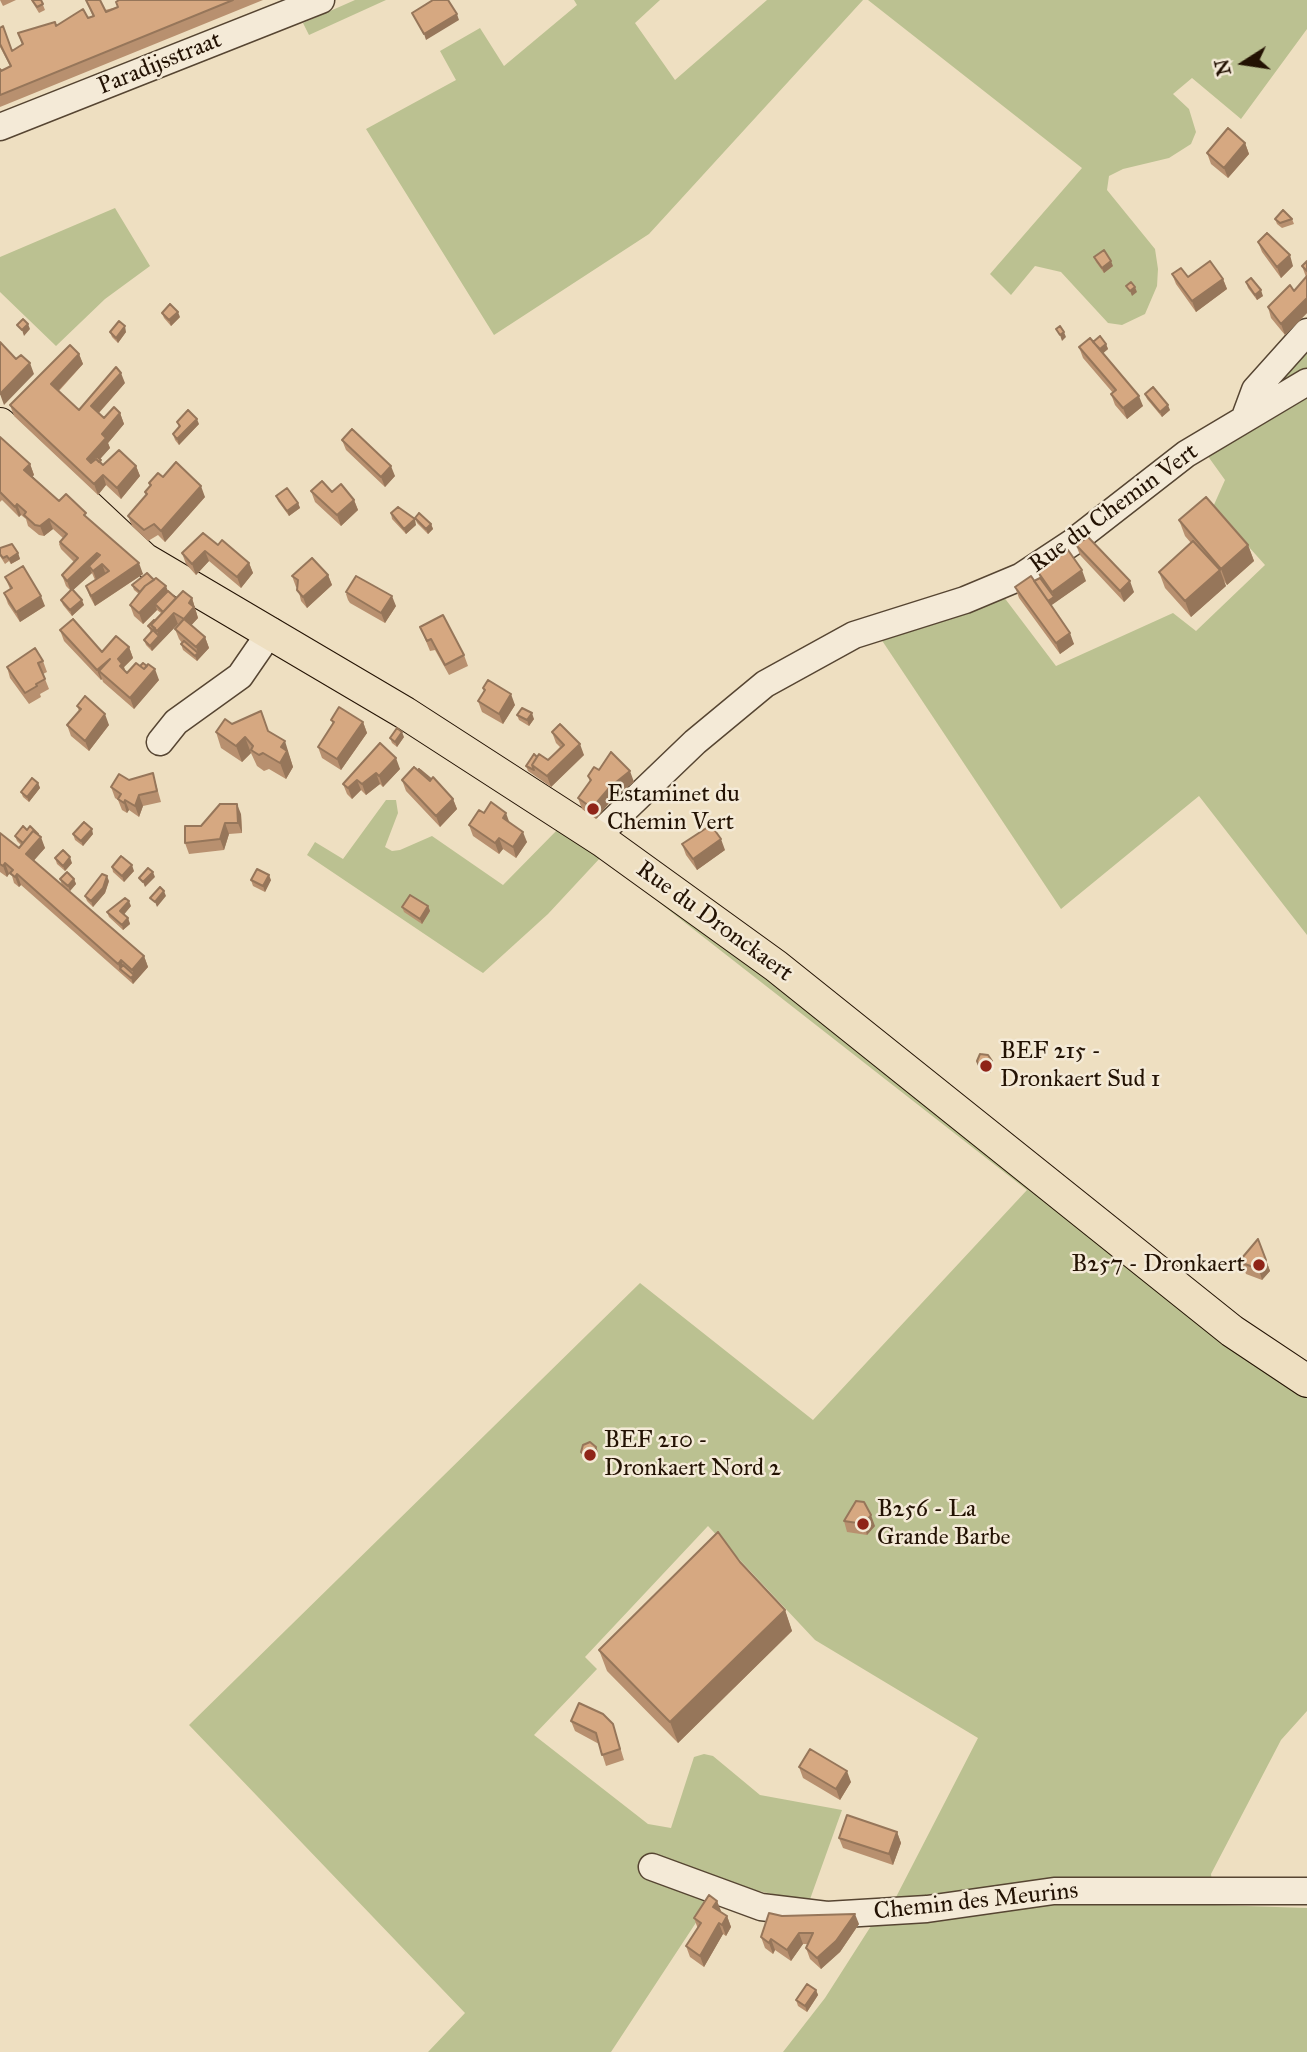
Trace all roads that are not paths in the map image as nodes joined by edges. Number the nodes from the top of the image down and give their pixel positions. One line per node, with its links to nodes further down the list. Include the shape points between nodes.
1 (321, 0): 2 (street, Paradijsstraat)
2 (0, 127)
3 (1307, 332): 5 (street, via 1255,390)
4 (1307, 382): 5 (street, Rue du Chemin Vert)
5 (1245, 417): 9 (street, Rue du Chemin Vert, via 1179,459 1020,578 867,629 772,680 714,725)
6 (0, 424): 7 (main road, Rue du Dronckaert, via 135,552)
7 (271, 631): 8 (street, via 240,676 176,722); 9 (main road, Rue du Dronckaert, via 483,761)
8 (160, 742)
9 (596, 837): 10 (main road, Rue du Dronckaert, via 804,987)
10 (1232, 1331): 11 (main road, Rue du Dronckaert); 12 (main road, Rue du Dronckaert)
11 (1307, 1381)
12 (1307, 1393)
13 (652, 1867): 14 (street, Chemin des Meurins, via 761,1907 827,1915 927,1909 1054,1891)
14 (1307, 1891)

